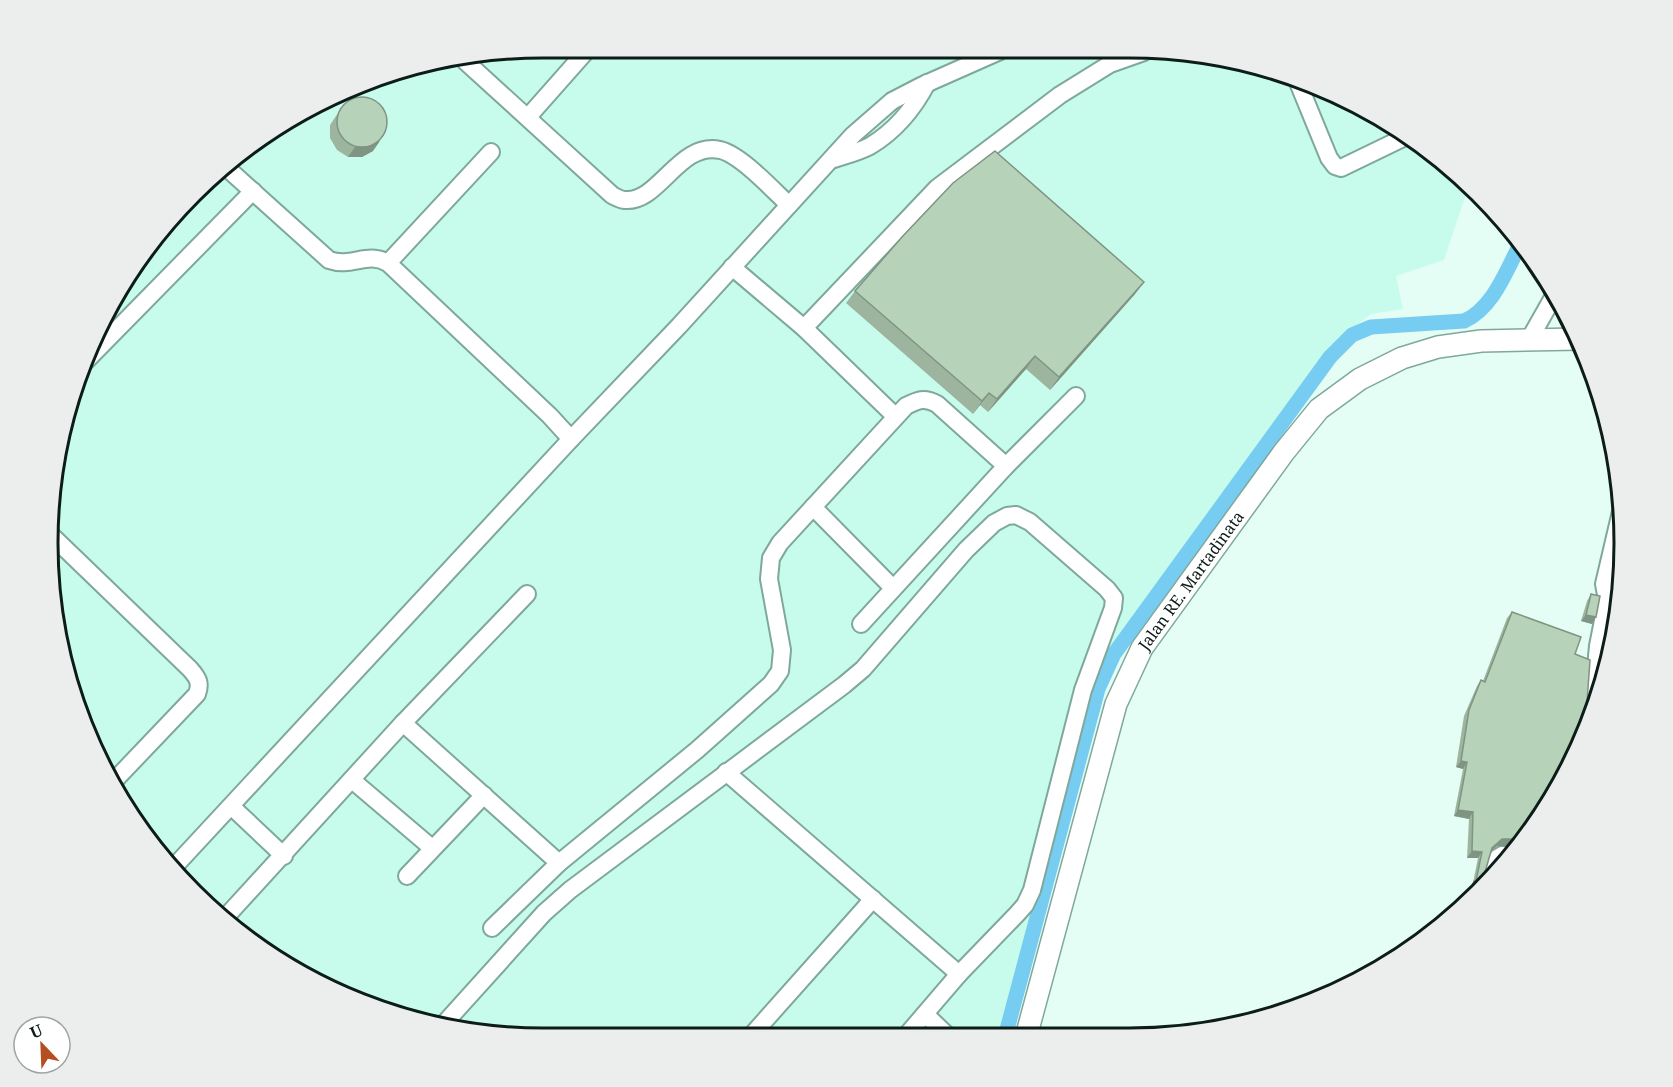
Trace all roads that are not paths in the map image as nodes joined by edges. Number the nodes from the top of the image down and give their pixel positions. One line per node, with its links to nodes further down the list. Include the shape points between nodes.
1 (580, 58): 6 (street)
2 (984, 58): 11 (street, via 892,101)
3 (1127, 58): 15 (street, via 1060,95 937,188)
4 (469, 65): 6 (street)
5 (1300, 90): 7 (street, via 1335,166 1341,168)
6 (528, 117): 11 (street, via 612,195 624,201 649,191 704,149 722,150 743,163)
7 (1399, 140)
8 (491, 152): 12 (street)
9 (231, 173): 10 (street)
10 (253, 191): 12 (street, via 329,260 339,264 379,258); 18 (street)
11 (789, 205): 13 (street)
12 (388, 263): 21 (street)
13 (732, 267): 15 (street); 21 (street)
14 (1550, 302): 17 (street)
15 (804, 328): 20 (street)
16 (1568, 337): 17 (main road, Jalan RE. Martadinata)
17 (1529, 340): 50 (main road, Jalan RE. Martadinata, via 1438,347 1402,358 1360,379 1319,409 1284,452 1149,638 1129,674 1116,704)
18 (100, 348)
19 (1076, 396): 22 (street)
20 (895, 416): 22 (street, via 906,406 928,399); 23 (street)
21 (571, 439): 35 (street)
22 (1006, 466): 26 (street)
23 (813, 507): 26 (street); 39 (street, via 771,558 769,579 782,650 780,671 771,684)
24 (58, 541): 32 (street, via 190,669 200,686 197,694)
25 (1614, 542): 29 (street, via 1604,584 1607,600)
26 (893, 588): 28 (street)
27 (527, 594): 30 (street)
28 (861, 624)
29 (1596, 677)
30 (403, 723): 33 (street); 34 (street)
31 (726, 772): 41 (street); 44 (street, via 863,669 994,523 1016,515 1030,522 1107,589 1114,598 1113,608 1083,690 1032,890 1017,914); 46 (street, via 544,913)
32 (118, 777)
33 (352, 780): 36 (street); 37 (street)
34 (484, 795): 36 (street); 39 (street)
35 (231, 806): 37 (street); 38 (street)
36 (432, 848): 40 (street)
37 (284, 856): 42 (street)
38 (178, 862)
39 (559, 863): 43 (street)
40 (407, 876)
41 (873, 899): 44 (street); 47 (street)
42 (230, 913)
43 (492, 928)
44 (959, 974): 45 (street)
45 (925, 1014): 48 (street); 49 (street)
46 (449, 1019)
47 (758, 1028)
48 (913, 1028)
49 (940, 1028)
50 (1028, 1028)

